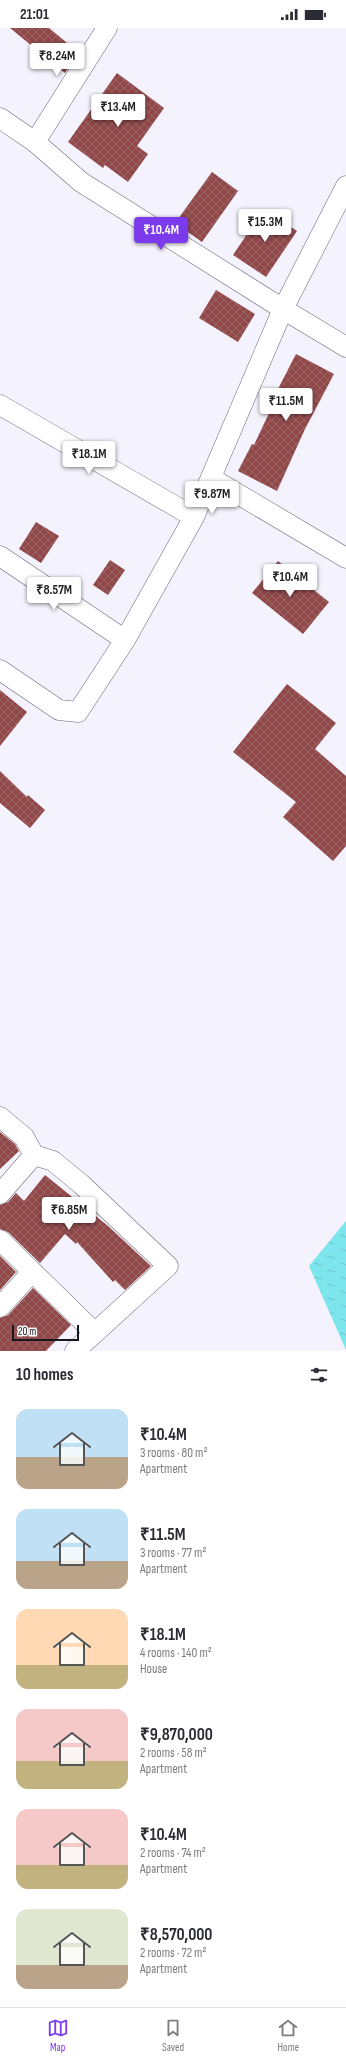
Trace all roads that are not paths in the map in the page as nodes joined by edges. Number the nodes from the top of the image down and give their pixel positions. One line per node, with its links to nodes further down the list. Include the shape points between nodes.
1 (107, 28): 3 (street)
2 (0, 118): 3 (street)
3 (34, 142): 5 (street, via 82,182)
4 (346, 186): 5 (street)
5 (283, 309): 6 (street); 8 (street)
6 (346, 347)
7 (0, 405): 9 (street)
8 (211, 478): 9 (street); 11 (street)
9 (194, 517): 12 (street)
10 (0, 556): 12 (street)
11 (346, 558)
12 (125, 640): 13 (street, via 78,712 59,710)
13 (0, 670)
14 (0, 1117): 15 (street, via 24,1137)
15 (34, 1155): 16 (street); 20 (street, via 52,1161 81,1184 168,1266)
16 (0, 1194)
17 (0, 1240): 18 (street)
18 (32, 1272): 19 (street); 20 (street)
19 (0, 1307)
20 (95, 1333): 21 (street)
21 (75, 1351)

